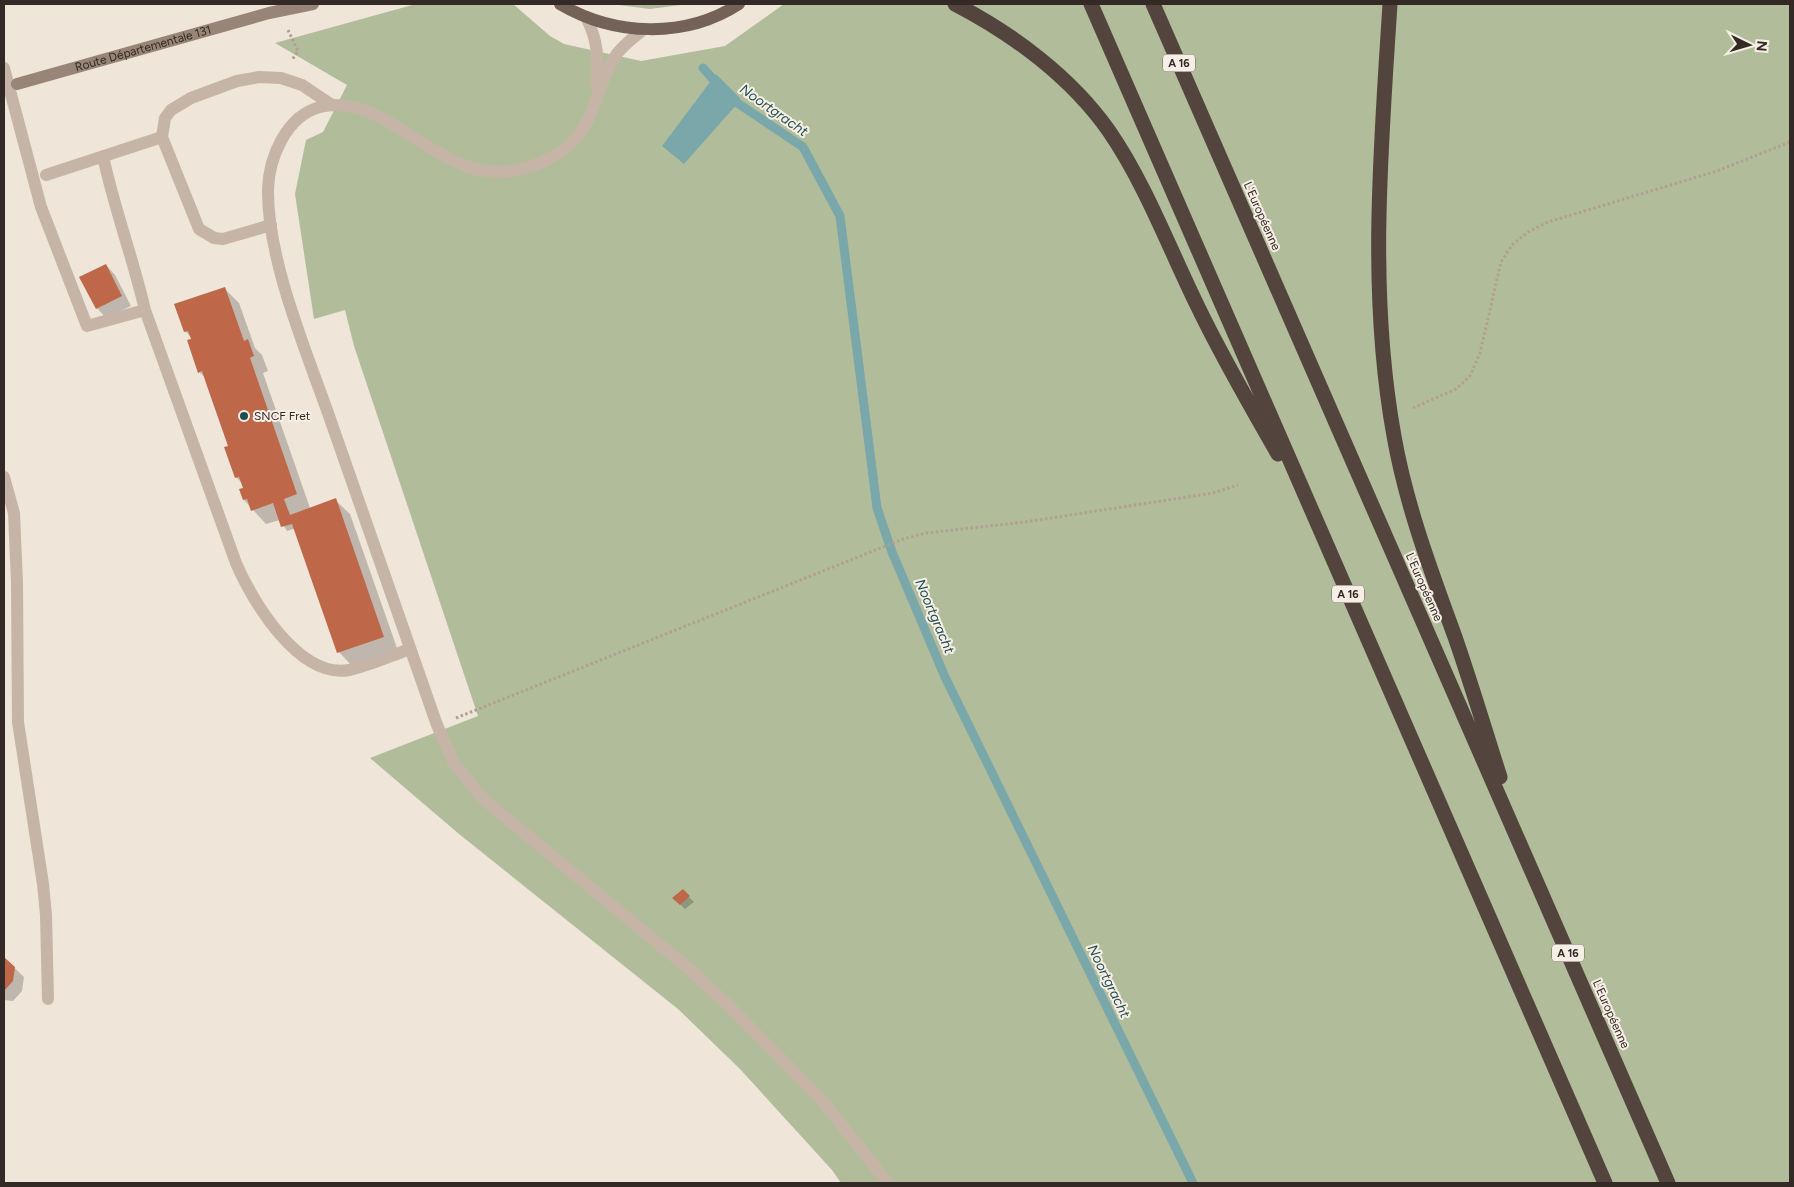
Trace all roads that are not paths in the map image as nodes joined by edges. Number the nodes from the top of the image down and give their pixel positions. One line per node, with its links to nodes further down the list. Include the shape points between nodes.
1 (291, 4): 10 (main road, Route Départementale 131)
2 (313, 4): 10 (main road, Route Départementale 131)
3 (560, 4): 11 (main road)
4 (739, 4): 12 (main road, via 692,24)
5 (955, 4): 24 (highway, via 1014,40 1047,65 1108,129 1141,188 1228,365)
6 (1091, 4): 24 (highway, A 16)
7 (1153, 4): 17 (highway, L'Européenne / A 16)
8 (1160, 4): 17 (highway)
9 (1390, 4): 26 (highway, via 1378,255 1383,363 1392,428 1414,520)
10 (269, 14): 14 (main road, Route Départementale 131)
11 (586, 17): 12 (main road, via 614,26); 16 (street, via 598,53)
12 (644, 29): 16 (street, via 617,54)
13 (4, 68): 22 (street, via 41,207 87,326)
14 (17, 84)
15 (332, 105): 16 (street, via 356,107 456,162 480,171 495,172 536,165 557,154 583,129); 18 (street, via 302,85 282,78 243,80 170,110 165,118); 21 (street, via 309,111 298,119 278,147 269,175)
16 (592, 108)
17 (1204, 122): 26 (highway, L'Européenne / A 16)
18 (162, 137): 19 (street); 21 (street, via 199,229 214,238 223,239)
19 (103, 156): 20 (street); 22 (street)
20 (46, 175)
21 (271, 225): 25 (street, via 298,329)
22 (145, 310): 25 (street, via 236,563 252,598 268,620 308,660 329,669 348,670)
23 (4, 477): 27 (street, via 14,513 18,583 18,722 41,866)
24 (1318, 525): 29 (highway, A 16)
25 (410, 649): 28 (street, via 454,763 482,798 727,1004 820,1098)
26 (1530, 865): 30 (highway, L'Européenne / A 16)
27 (48, 999)
28 (888, 1183)
29 (1605, 1183)
30 (1668, 1183)

